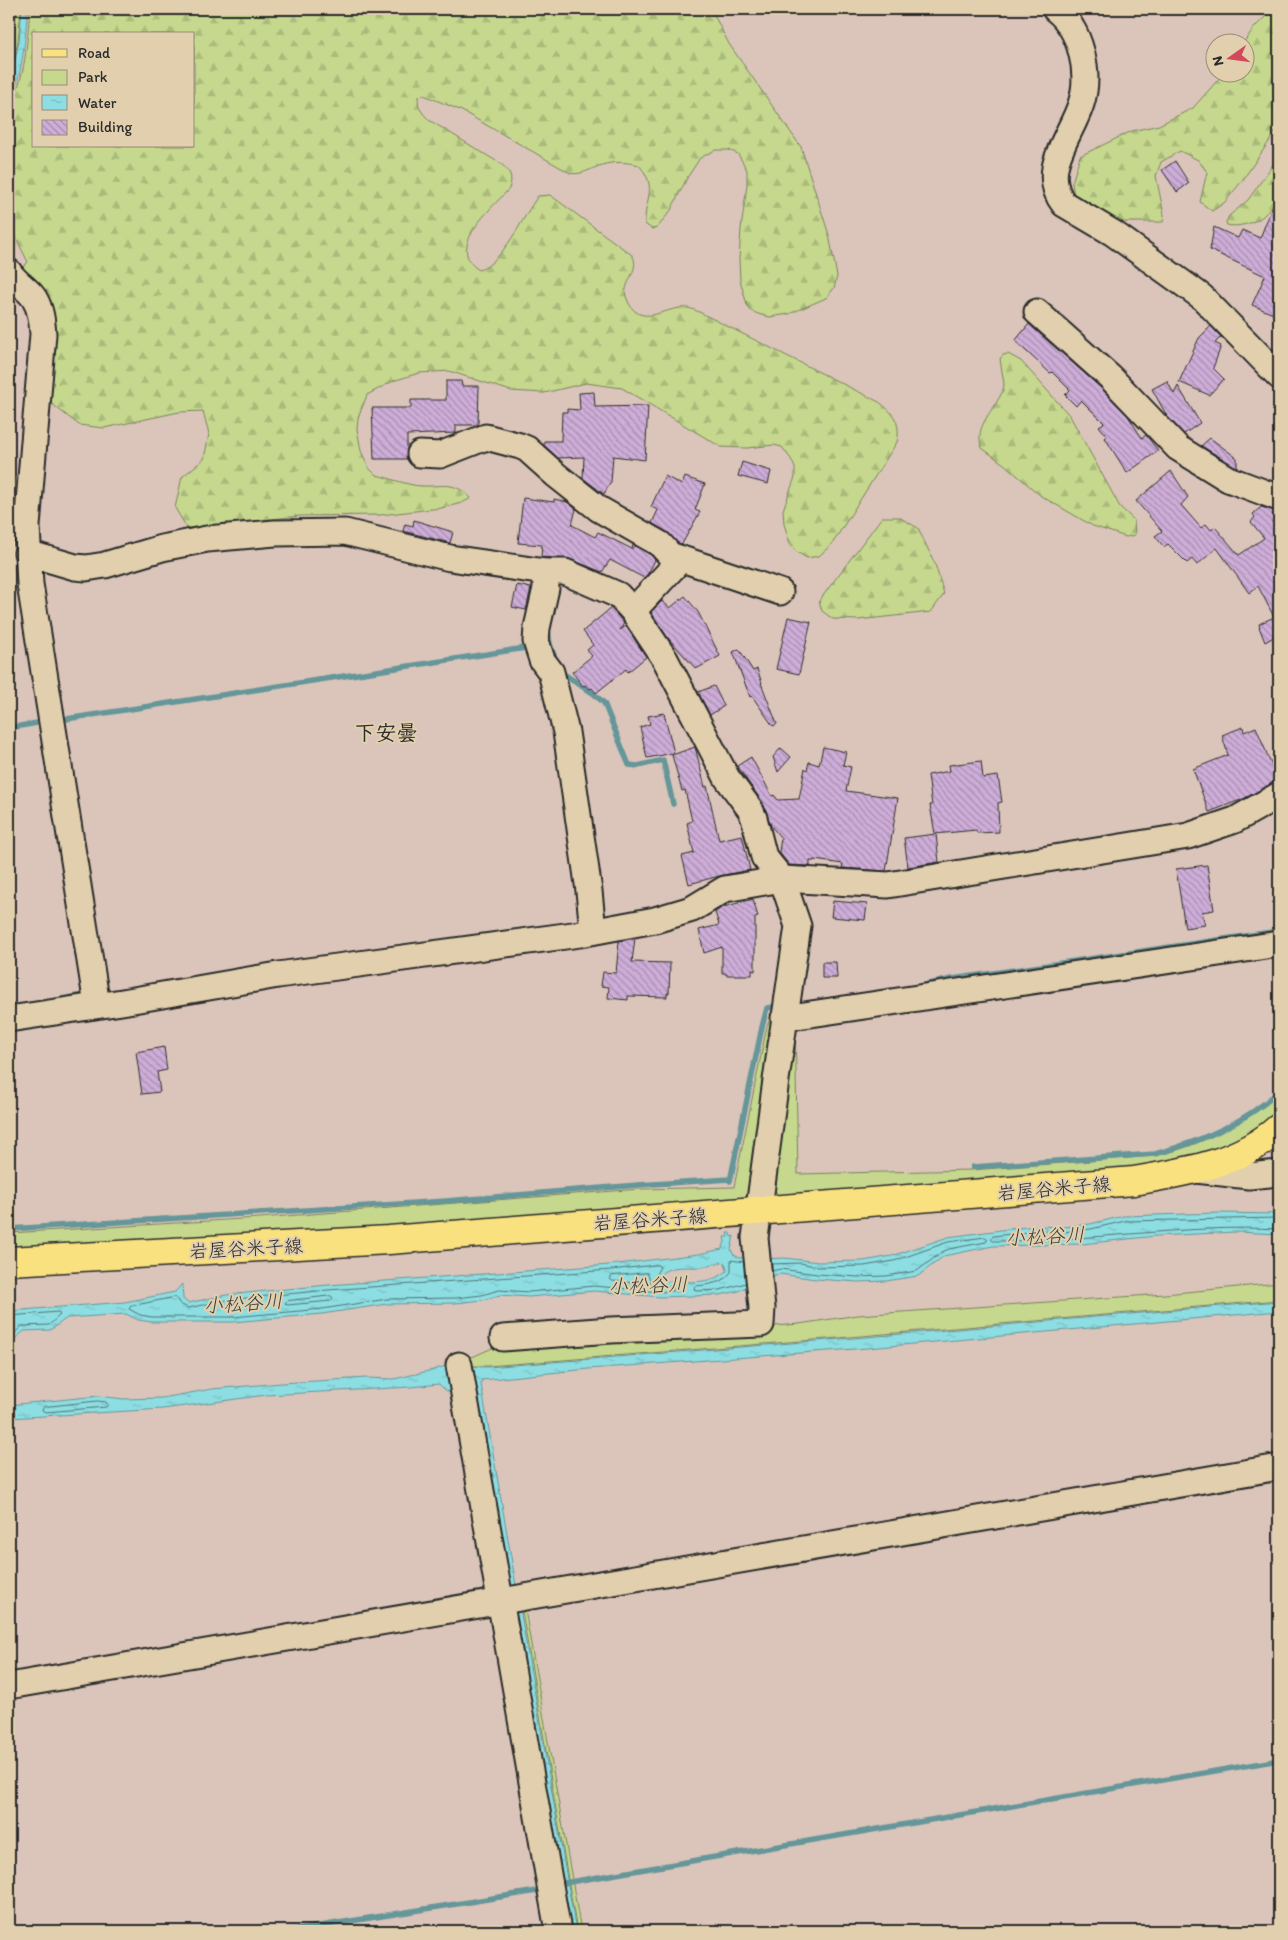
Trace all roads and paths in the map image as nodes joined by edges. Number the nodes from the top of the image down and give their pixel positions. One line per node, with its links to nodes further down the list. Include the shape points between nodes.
1 (1055, 9): 4 (street, via 1076,36 1084,74 1081,104 1059,150 1054,177 1058,197 1202,297)
2 (9, 273): 7 (street, via 36,302 43,334)
3 (1038, 312): 6 (street, via 1111,378 1178,448 1228,479)
4 (1279, 376)
5 (420, 454): 8 (street, via 440,455 486,437 520,446 599,508)
6 (1279, 498)
7 (27, 553): 9 (street, via 86,568 207,539 275,533 345,532 450,558); 16 (street)
8 (681, 559): 10 (street); 11 (street)
9 (545, 572): 11 (street, via 565,572 618,595); 14 (street, via 546,588 536,641 542,660 551,672 566,732)
10 (780, 592)
11 (633, 611): 13 (street, via 664,659 727,778 750,809 764,857)
12 (1279, 795): 13 (street, via 1235,820 1188,836 888,885)
13 (782, 878): 14 (street, via 725,889 692,909 655,920); 17 (street, via 798,926)
14 (593, 931): 16 (street, via 278,975)
15 (1279, 944): 17 (street)
16 (97, 1005): 18 (street)
17 (786, 1008): 22 (street)
18 (9, 1018)
19 (1279, 1128): 20 (main road, 岩屋谷米子線, via 1244,1153)
20 (1196, 1170): 21 (street, via 1249,1176); 22 (main road, 岩屋谷米子線, via 1134,1181)
21 (1279, 1173)
22 (757, 1225): 23 (main road, 岩屋谷米子線, via 389,1240); 24 (street, via 760,1324)
23 (9, 1261)
24 (503, 1338)
25 (459, 1365): 27 (street)
26 (1279, 1467): 27 (street)
27 (501, 1600): 28 (street); 29 (street)
28 (9, 1686)
29 (558, 1931)

